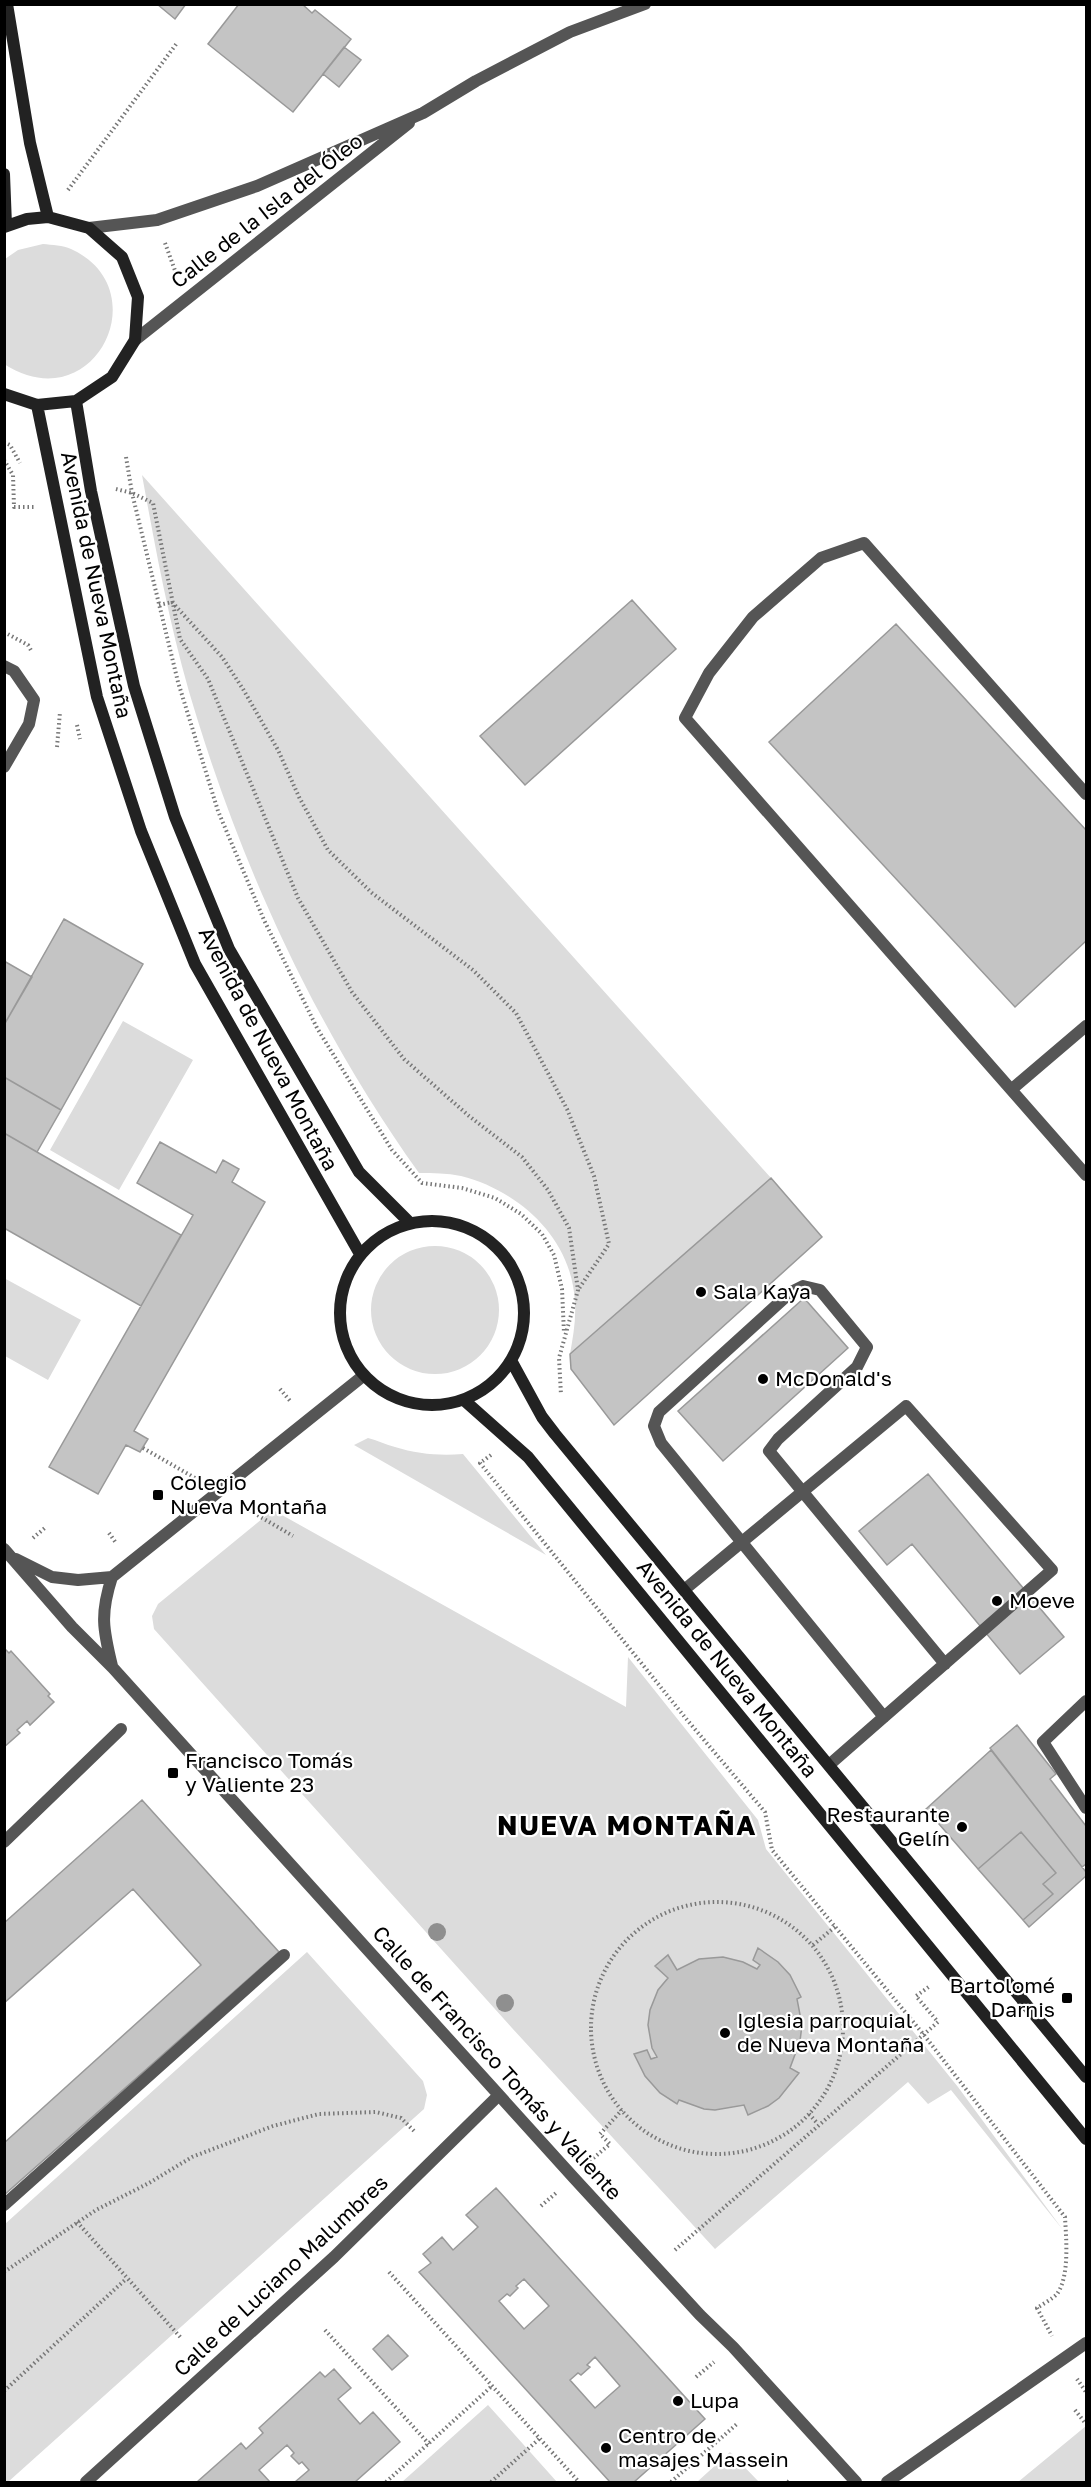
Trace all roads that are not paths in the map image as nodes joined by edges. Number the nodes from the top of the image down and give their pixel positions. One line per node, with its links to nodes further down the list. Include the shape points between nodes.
1 (7, 4): 5 (main road, via 30,142)
2 (645, 4): 3 (street, Calle de la Isla del Óleo, via 570,32)
3 (423, 113): 7 (street, Calle de la Isla del Óleo, via 257,186 157,220); 8 (street, Calle de la Isla del Óleo)
4 (4, 174): 6 (main road)
5 (48, 217): 6 (main road); 7 (main road)
6 (5, 226)
7 (89, 228): 8 (main road, via 122,257 138,297)
8 (135, 340): 10 (main road, via 112,377)
9 (4, 394): 11 (main road)
10 (76, 400): 11 (main road); 18 (main road, Avenida de Nueva Montaña, via 91,491 134,686 175,817 230,949 359,1172)
11 (37, 405): 19 (main road, Avenida de Nueva Montaña, via 97,697 150,851 195,964)
12 (4, 666): 13 (street, via 14,672 34,700 29,724)
13 (4, 767)
14 (1086, 794): 16 (street, via 864,543 821,558 753,617 709,674 685,718)
15 (1086, 1026): 16 (street)
16 (1012, 1089): 17 (street)
17 (1086, 1175)
18 (410, 1223): 19 (main road, via 382,1234); 20 (main road, via 441,1220 471,1228 497,1246 515,1272 525,1302 523,1333)
19 (360, 1254): 21 (main road, via 344,1283 339,1316 346,1348)
20 (512, 1362): 22 (main road, via 492,1385); 27 (main road, Avenida de Nueva Montaña, via 542,1417)
21 (363, 1376): 22 (main road, via 393,1398 429,1407); 26 (street)
22 (465, 1401): 39 (main road, Avenida de Nueva Montaña, via 528,1457)
23 (802, 1492): 24 (street); 24 (street, via 769,1451 857,1367 867,1347 820,1290 803,1286 791,1292 659,1412 654,1426 661,1443); 28 (street); 28 (street, via 906,1406 1052,1570)
24 (743, 1541): 27 (street); 31 (street)
25 (8, 1553): 26 (street, Calle de Francisco Tomás y Valiente, via 52,1577); 29 (street, Calle de Francisco Tomás y Valiente)
26 (112, 1577): 29 (street, Calle de Francisco Tomás y Valiente, via 103,1627)
27 (684, 1590): 33 (main road, Avenida de Nueva Montaña)
28 (945, 1664): 31 (street)
29 (112, 1668): 38 (street, Calle de Francisco Tomás y Valiente)
30 (1086, 1701): 34 (street, via 1043,1742)
31 (884, 1717): 33 (street)
32 (121, 1729): 35 (street)
33 (829, 1765): 37 (main road, Avenida de Nueva Montaña)
34 (1086, 1808)
35 (4, 1842)
36 (284, 1955): 40 (street)
37 (1086, 2077)
38 (499, 2095): 42 (street, Calle de Luciano Malumbres, via 333,2257); 43 (street, Calle de Francisco Tomás y Valiente)
39 (1086, 2139)
40 (4, 2205)
41 (1086, 2343): 44 (street)
42 (86, 2482)
43 (856, 2482)
44 (887, 2482)

